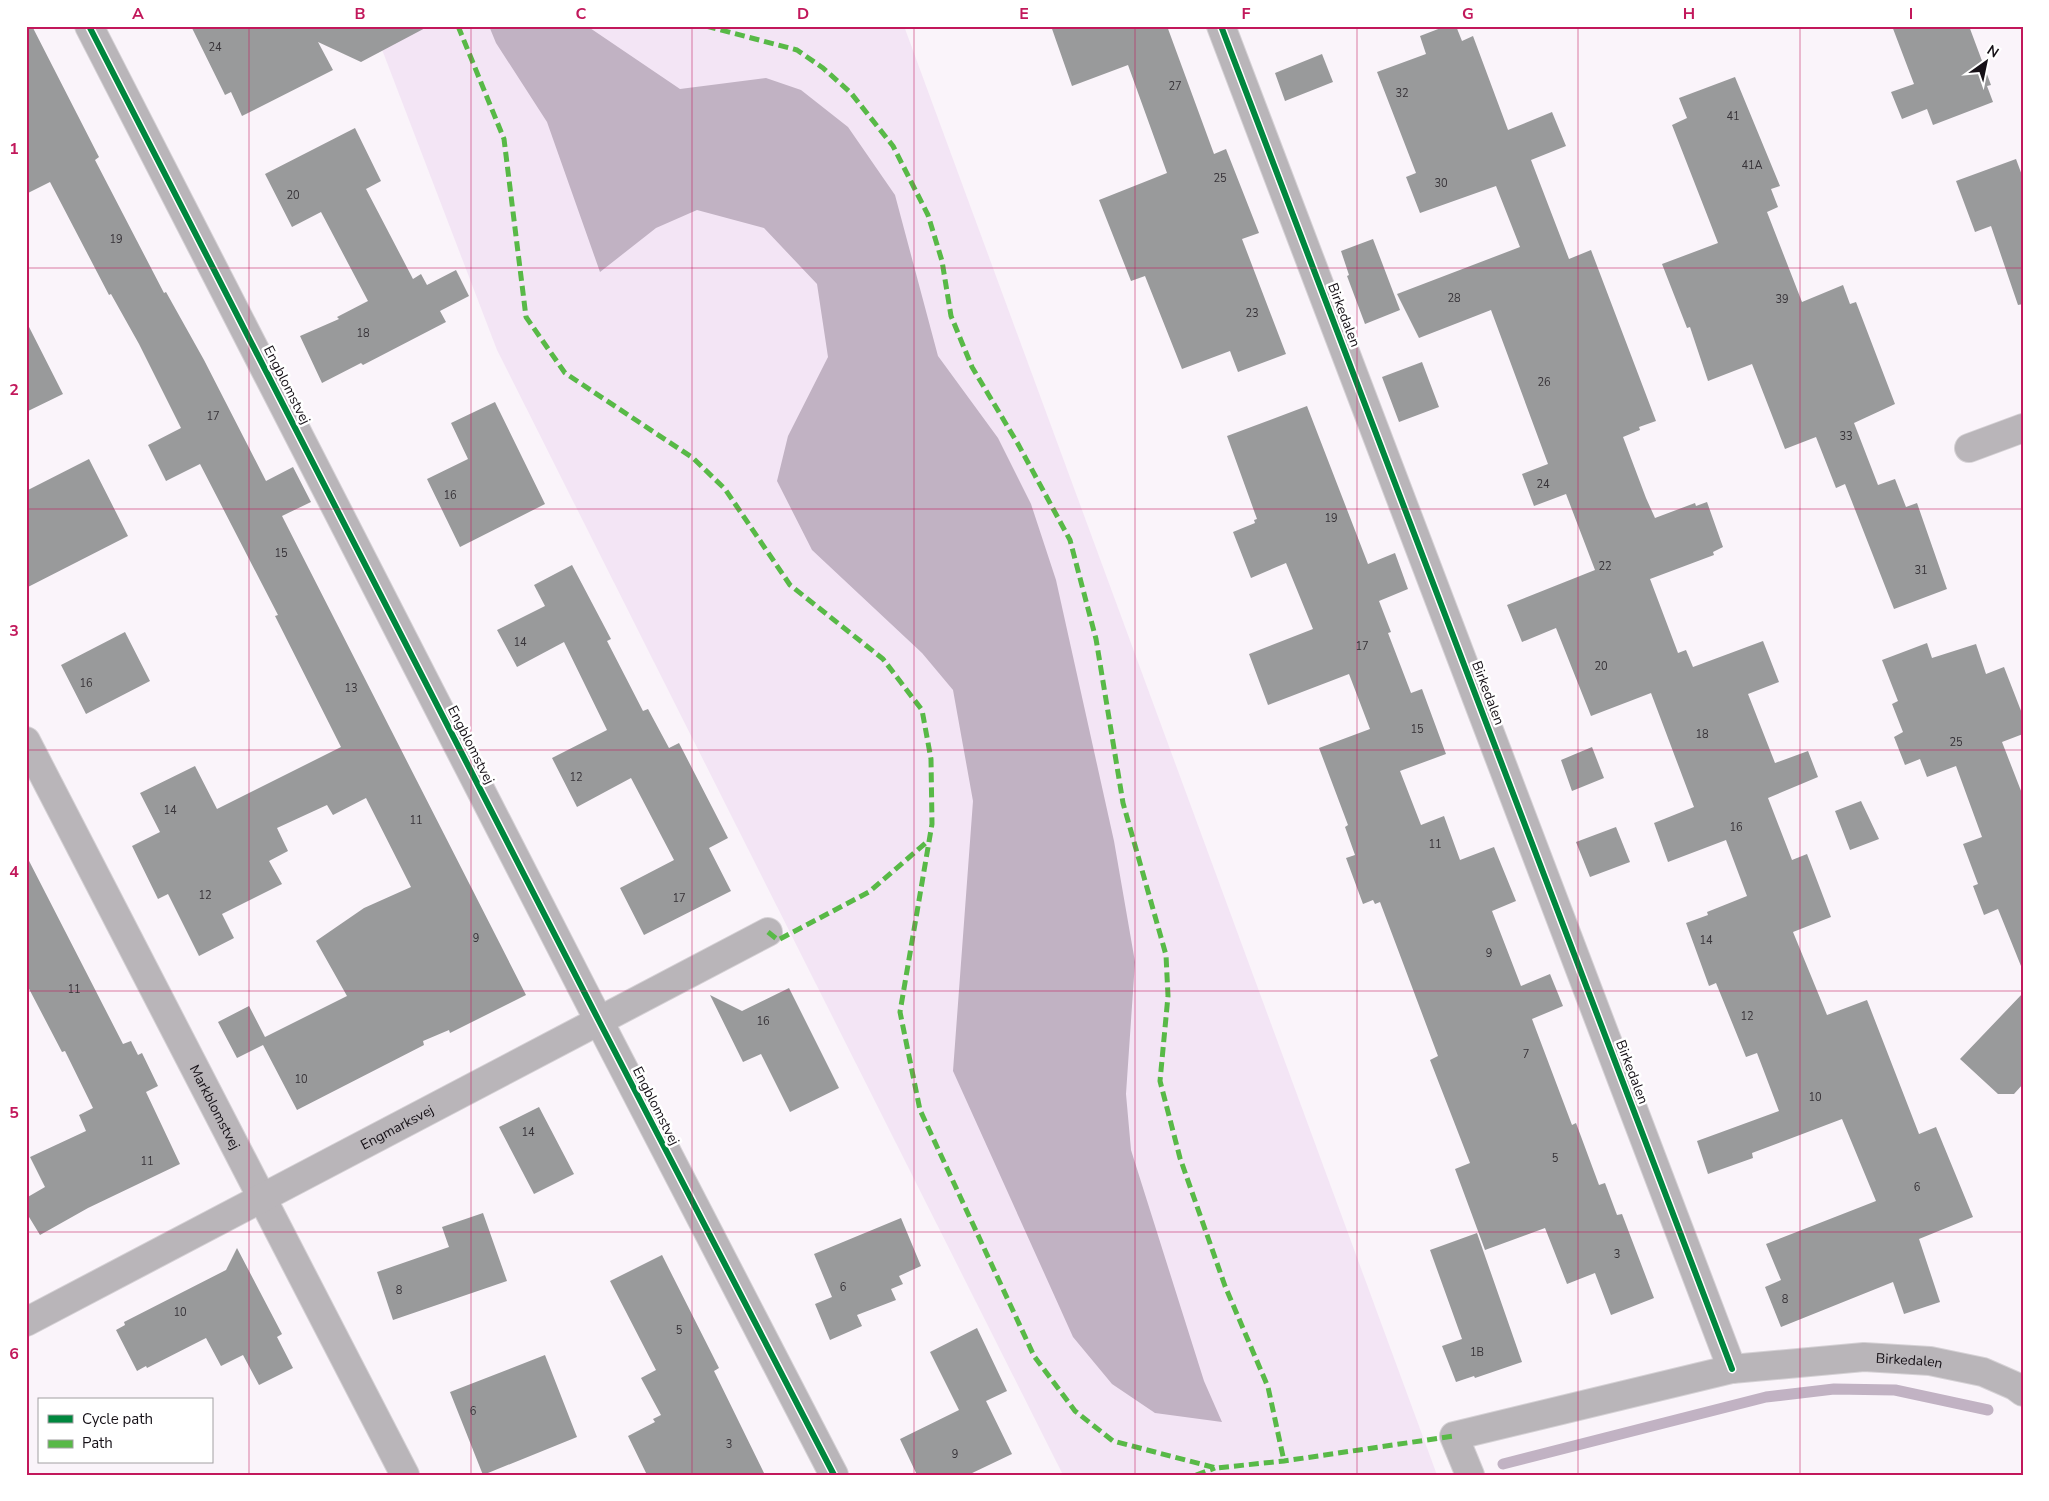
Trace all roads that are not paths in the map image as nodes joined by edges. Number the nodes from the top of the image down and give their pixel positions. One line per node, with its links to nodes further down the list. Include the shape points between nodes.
1 (89, 26): 7 (street, Engblomstvej)
2 (1221, 26): 10 (street, Birkedalen)
3 (2023, 428): 4 (street)
4 (1969, 448)
5 (26, 741): 8 (street, Markblomstvej)
6 (768, 932): 7 (street, Engmarksvej)
7 (599, 1021): 8 (street, Engmarksvej); 13 (street, Engblomstvej)
8 (261, 1198): 9 (street, Engmarksvej); 12 (street, Markblomstvej)
9 (26, 1322)
10 (1732, 1369): 11 (street, Birkedalen, via 1864,1357 1930,1361 1983,1372); 14 (street, Birkedalen, via 1454,1436)
11 (2023, 1392)
12 (405, 1475)
13 (834, 1475)
14 (1470, 1475)

